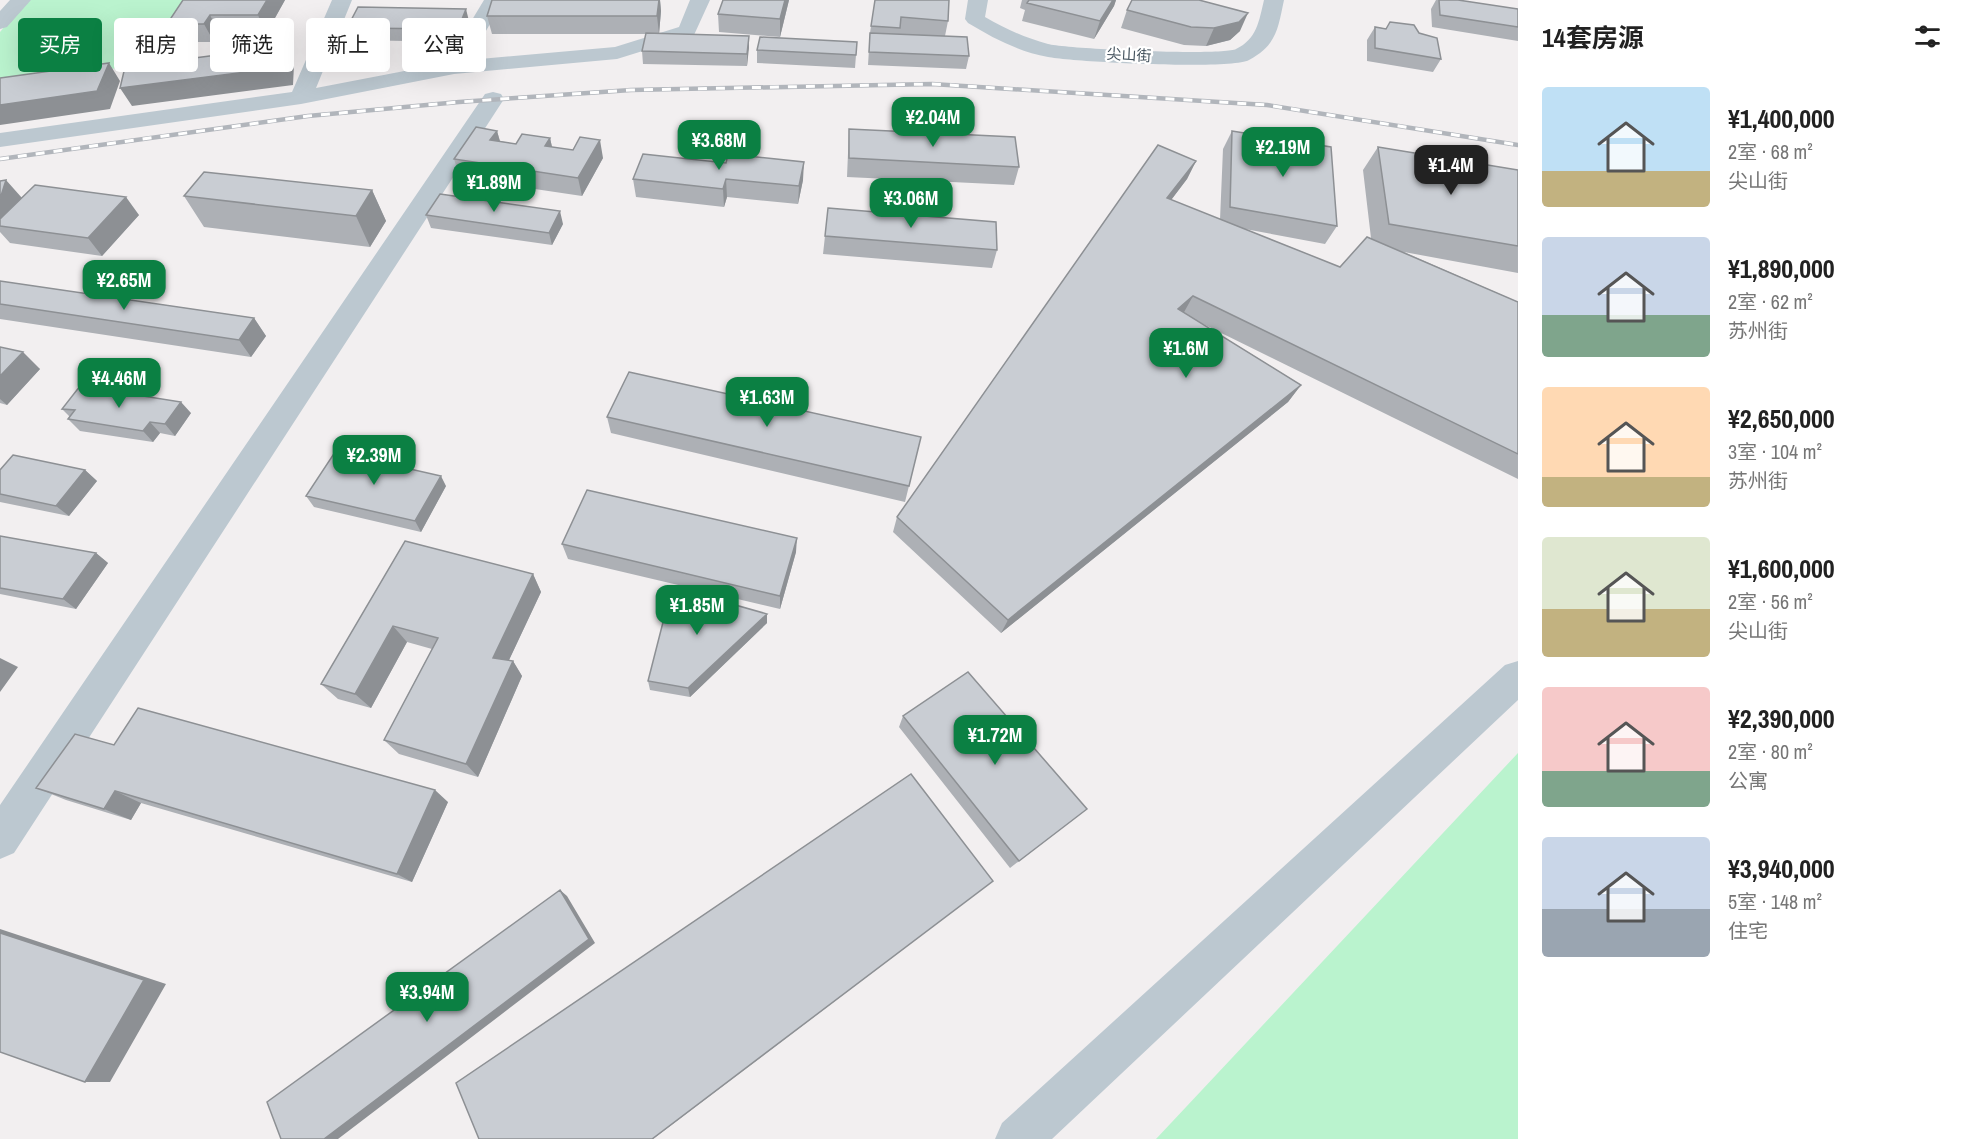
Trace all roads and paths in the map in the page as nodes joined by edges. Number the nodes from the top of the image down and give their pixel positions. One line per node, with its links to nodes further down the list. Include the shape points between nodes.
1 (21, 0): 8 (street)
2 (342, 0): 11 (street)
3 (494, 0): 7 (street)
4 (700, 0): 9 (street, via 687,31 647,46 617,54)
5 (978, 0): 6 (street, 尖山街, via 975,19 1005,37 1049,51 1198,59 1240,56 1266,36)
6 (1274, 0)
7 (483, 18)
8 (0, 23)
9 (486, 65)
10 (434, 72): 11 (street)
11 (301, 98): 13 (street)
12 (493, 99): 15 (street)
13 (0, 140)
14 (1518, 677): 16 (street)
15 (0, 838)
16 (1018, 1139)

